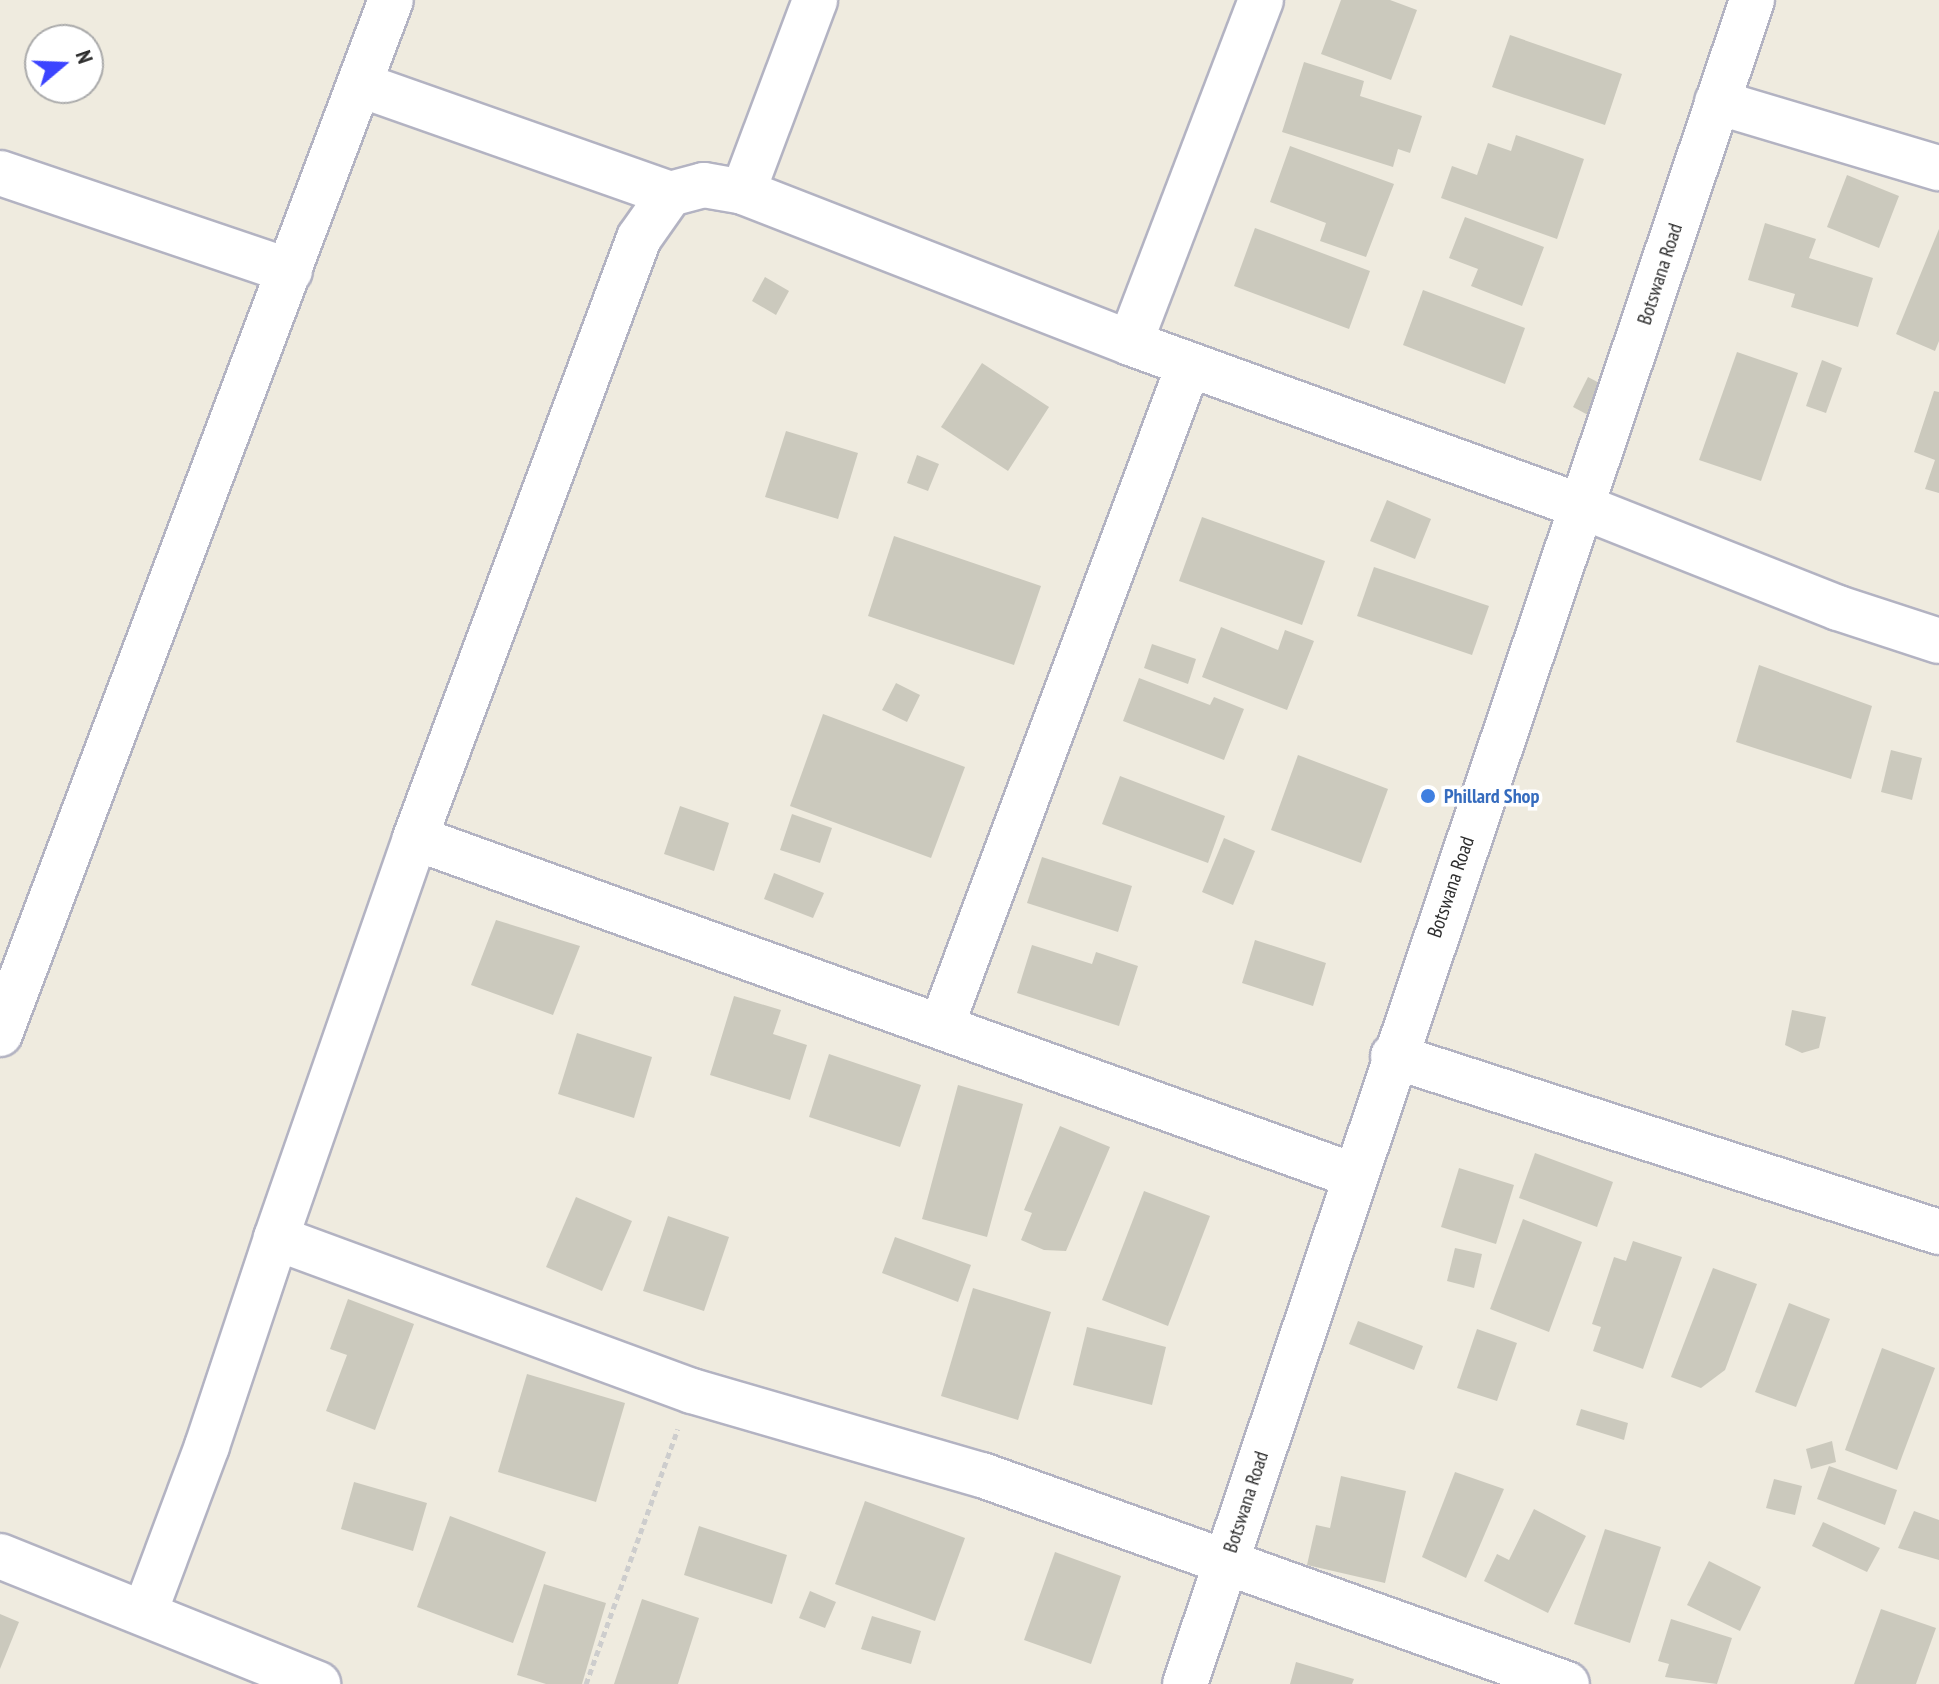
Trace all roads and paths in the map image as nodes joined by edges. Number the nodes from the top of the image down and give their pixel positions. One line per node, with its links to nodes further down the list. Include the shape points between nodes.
1 (391, 0): 5 (street)
2 (815, 0): 9 (street)
3 (1261, 0): 12 (street)
4 (1752, 0): 6 (street, Botswana Road)
5 (361, 85): 10 (street); 11 (street)
6 (1717, 102): 7 (street); 14 (street, Botswana Road)
7 (1939, 168)
8 (0, 173): 11 (street)
9 (743, 192): 10 (street, via 704,185); 12 (street)
10 (670, 194): 16 (street, via 639,238)
11 (290, 271): 18 (street)
12 (1130, 343): 13 (street)
13 (1188, 367): 14 (street); 17 (street)
14 (1583, 507): 15 (street, via 1838,608); 19 (street, Botswana Road)
15 (1939, 641)
16 (415, 838): 17 (street); 22 (street)
17 (941, 1027): 20 (street)
18 (0, 1034)
19 (1393, 1056): 20 (street, Botswana Road); 21 (street)
20 (1352, 1175): 25 (street, Botswana Road)
21 (1939, 1232)
22 (276, 1238): 23 (street); 26 (street)
23 (692, 1391): 25 (street, via 982,1475); 28 (path)
24 (0, 1556): 26 (street)
25 (1226, 1564): 29 (street, Botswana Road); 30 (street)
26 (145, 1612): 27 (street)
27 (318, 1684)
28 (586, 1684)
29 (1185, 1684)
30 (1567, 1684)

